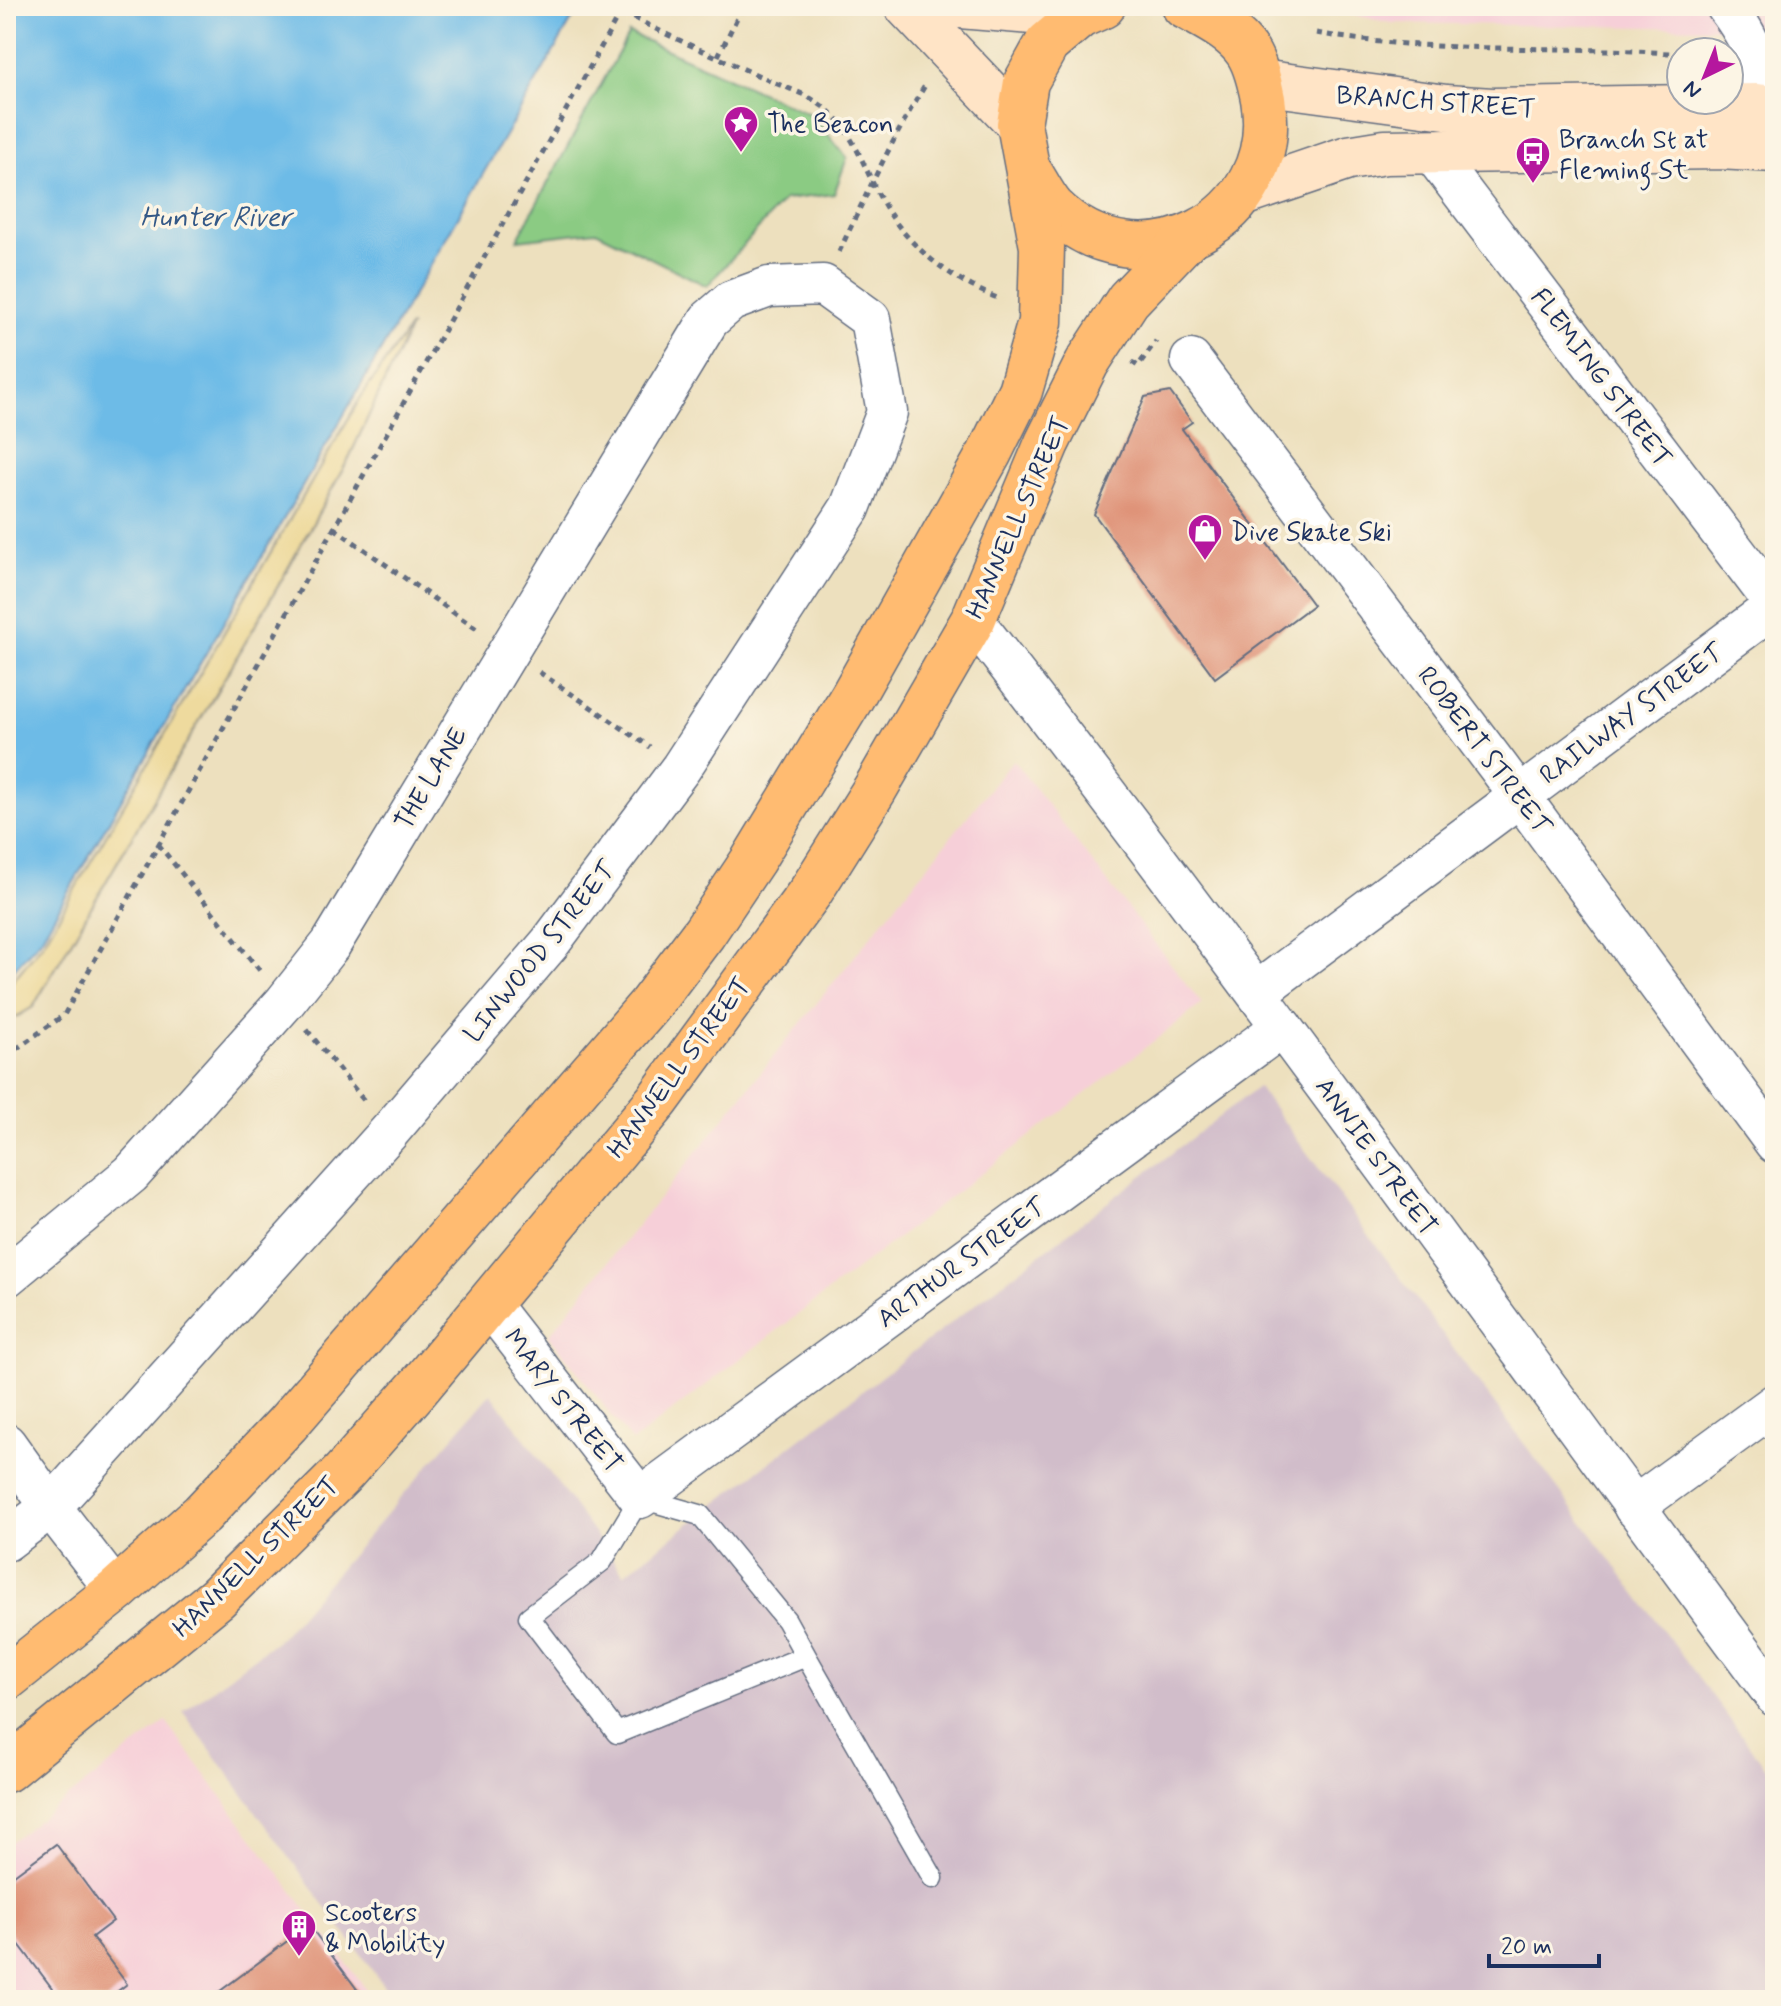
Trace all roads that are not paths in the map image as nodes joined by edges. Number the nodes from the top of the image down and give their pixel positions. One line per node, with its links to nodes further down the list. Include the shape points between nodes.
1 (907, 6): 9 (main road)
2 (960, 6): 6 (main road)
3 (1184, 6): 7 (highway, via 1222,28)
4 (1244, 6): 7 (highway)
5 (1726, 6): 8 (street, via 1758,62)
6 (1095, 9): 9 (highway, via 1047,44 1026,82)
7 (1253, 67): 8 (main road, BRANCH STREET, via 1319,92 1492,110); 13 (highway, via 1266,120 1262,158)
8 (1766, 107)
9 (1019, 124): 12 (highway, HANNELL STREET)
10 (1430, 150): 11 (main road, BRANCH STREET); 13 (main road, BRANCH STREET, via 1348,158); 17 (street, FLEMING STREET)
11 (1775, 150)
12 (1027, 166): 14 (highway, via 1052,207 1092,235 1139,247); 31 (highway, HANNELL STREET, via 1042,247 1040,316 1020,391 860,684 753,860 649,1006 297,1412 202,1514)
13 (1246, 193): 14 (highway, via 1219,221)
14 (1186, 239): 18 (highway, HANNELL STREET, via 1128,300 1087,363 1047,443)
15 (823, 285): 23 (street, THE LANE, via 769,287 731,301 709,320 331,944 131,1174); 28 (street, LINWOOD STREET, via 870,319 887,412 850,508 681,768 550,943 389,1132)
16 (1191, 360): 19 (street, ROBERT STREET)
17 (1775, 605): 19 (street, RAILWAY STREET)
18 (973, 620): 20 (street, ANNIE STREET); 24 (highway, HANNELL STREET, via 811,891 657,1101)
19 (1519, 795): 20 (street, RAILWAY STREET); 22 (street, ROBERT STREET)
20 (1257, 992): 21 (street, ANNIE STREET)
21 (1282, 1027): 27 (street, ARTHUR STREET); 29 (street, ANNIE STREET)
22 (1775, 1143)
23 (6, 1277)
24 (488, 1303): 27 (street, MARY STREET); 35 (highway, HANNELL STREET, via 343,1473 217,1598)
25 (1775, 1404): 29 (street)
26 (6, 1444): 28 (street)
27 (640, 1498): 32 (lane, via 700,1515 786,1620); 32 (lane, via 602,1561 529,1617 617,1733)
28 (51, 1507): 30 (street, LINWOOD STREET); 31 (street)
29 (1634, 1507): 34 (street, ANNIE STREET)
30 (6, 1541)
31 (116, 1591): 33 (highway, HANNELL STREET)
32 (806, 1656): 36 (lane)
33 (6, 1679)
34 (1775, 1696)
35 (6, 1770)
36 (933, 1878)

